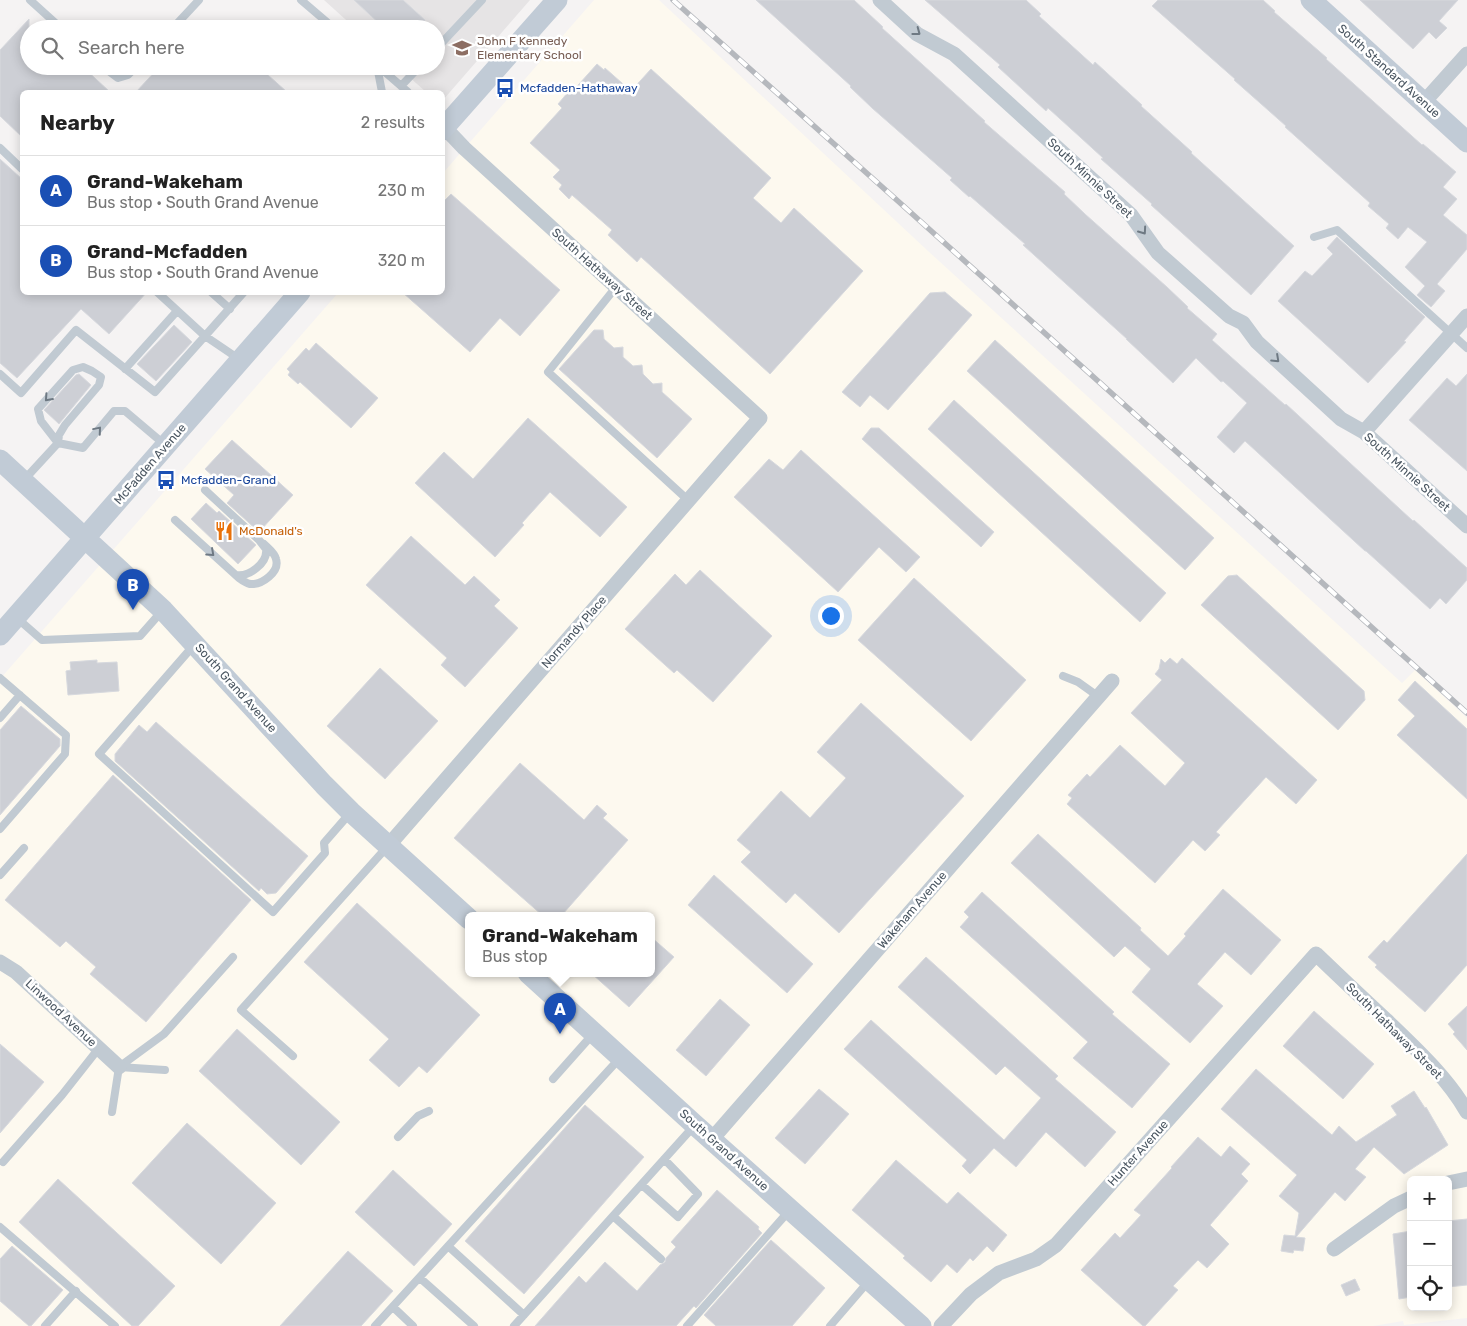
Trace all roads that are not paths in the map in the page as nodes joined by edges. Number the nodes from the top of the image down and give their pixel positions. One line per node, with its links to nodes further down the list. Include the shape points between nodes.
1 (30, 0): 8 (lane)
2 (200, 0): 9 (lane)
3 (301, 0): 10 (lane)
4 (482, 0): 11 (lane)
5 (557, 0): 22 (main road)
6 (880, 0): 43 (street, South Minnie Street, one-way to 43, via 918,34 954,54 1131,215 1158,253 1229,316 1243,323 1257,342 1341,419)
7 (1311, 0): 21 (main road, South Standard Avenue)
8 (52, 20)
9 (181, 20)
10 (324, 20)
11 (445, 39)
12 (1467, 54): 21 (street)
13 (114, 75): 14 (lane, via 118,78)
14 (128, 75)
15 (379, 75): 19 (lane)
16 (388, 75): 18 (lane)
17 (411, 75): 18 (lane)
18 (401, 86): 20 (lane)
19 (382, 90)
20 (406, 90)
21 (1424, 102): 24 (main road, South Standard Avenue)
22 (445, 126)
23 (445, 130): 28 (street, South Hathaway Street)
24 (1467, 142)
25 (0, 148): 26 (lane)
26 (20, 167)
27 (1314, 237): 36 (lane, via 1337,230)
28 (616, 287): 42 (street, South Hathaway Street); 49 (lane, via 548,372)
29 (160, 295): 34 (lane)
30 (214, 295): 33 (lane)
31 (242, 295): 33 (lane)
32 (297, 295): 39 (main road, McFadden Avenue)
33 (230, 309): 37 (lane)
34 (177, 311): 37 (lane); 40 (lane)
35 (1467, 316): 36 (street)
36 (1451, 334): 38 (lane); 43 (street)
37 (205, 336): 39 (lane); 40 (lane, via 155,392)
38 (1467, 348)
39 (240, 360): 45 (main road, McFadden Avenue)
40 (125, 369): 41 (lane, via 76,330 21,393)
41 (0, 374)
42 (760, 418): 49 (street, Normandy Place)
43 (1364, 432): 51 (street, South Minnie Street)
44 (58, 443): 44 (lane, one-way to 44, via 65,426 99,385 101,377 83,367 73,370 38,410 41,421); 45 (lane, one-way to 45, via 83,448 114,411 125,410); 47 (lane)
45 (166, 445): 52 (main road, McFadden Avenue)
46 (0, 460): 47 (main road, South Grand Avenue)
47 (23, 481): 52 (main road, South Grand Avenue)
48 (205, 490): 53 (lane)
49 (688, 501): 67 (street, Normandy Place)
50 (174, 520): 54 (lane, one-way to 54)
51 (1467, 526)
52 (85, 537): 55 (main road, South Grand Avenue); 56 (main road, McFadden Avenue)
53 (264, 544): 54 (lane, via 267,552 256,568 247,575); 54 (lane, via 276,557 277,565 266,579 250,584)
54 (236, 575)
55 (163, 610): 56 (lane, via 140,636 120,637 42,640); 58 (main road, South Grand Avenue)
56 (16, 617): 57 (main road, McFadden Avenue)
57 (0, 635)
58 (196, 644): 65 (main road, South Grand Avenue); 65 (lane, via 99,754 273,912 325,853 324,843)
59 (1063, 676): 63 (lane)
60 (0, 678): 62 (lane)
61 (1112, 681): 63 (street, Wakeham Avenue)
62 (20, 695): 64 (lane); 66 (lane, via 66,734 65,754)
63 (1099, 696): 87 (street, Wakeham Avenue)
64 (0, 718)
65 (351, 812): 67 (main road, South Grand Avenue)
66 (0, 829)
67 (388, 846): 70 (main road, South Grand Avenue); 77 (lane, via 241,1010)
68 (24, 848): 69 (lane)
69 (0, 875)
70 (465, 915)
71 (1316, 954): 84 (street, South Hathaway Street, via 1406,1039 1445,1081); 114 (street, Hunter Avenue, via 1056,1245 1036,1259 999,1273 971,1294)
72 (233, 957): 79 (lane, via 164,1034)
73 (0, 962): 76 (street, Linwood Avenue, via 16,972)
74 (532, 977): 75 (main road, South Grand Avenue)
75 (594, 1034): 78 (main road, South Grand Avenue); 81 (lane)
76 (99, 1048): 79 (street, Linwood Avenue); 89 (lane)
77 (293, 1056)
78 (621, 1058): 85 (main road, South Grand Avenue); 97 (lane)
79 (119, 1067): 80 (lane); 83 (lane)
80 (165, 1070)
81 (553, 1079)
82 (428, 1111): 86 (lane, via 418,1116)
83 (112, 1112)
84 (1467, 1112)
85 (695, 1125): 87 (main road, South Grand Avenue); 88 (lane)
86 (398, 1137)
87 (712, 1139): 94 (main road, South Grand Avenue)
88 (664, 1159): 92 (lane); 92 (lane, via 698,1194 678,1218)
89 (3, 1162)
90 (1467, 1179): 91 (street)
91 (1452, 1182)
92 (642, 1184): 95 (lane)
93 (1407, 1200): 98 (street)
94 (790, 1210): 101 (main road, South Grand Avenue); 111 (lane)
95 (614, 1216): 99 (lane); 104 (lane)
96 (0, 1227): 102 (lane)
97 (448, 1246): 100 (lane); 104 (lane)
98 (1334, 1249)
99 (661, 1259)
100 (420, 1278): 103 (lane); 109 (lane)
101 (870, 1281): 112 (lane); 113 (main road, South Grand Avenue)
102 (76, 1291): 105 (lane); 106 (lane)
103 (393, 1307): 107 (lane); 108 (lane)
104 (524, 1315): 110 (lane)
105 (45, 1326)
106 (115, 1326)
107 (375, 1326)
108 (414, 1326)
109 (474, 1326)
110 (514, 1326)
111 (687, 1326)
112 (830, 1326)
113 (921, 1326)
114 (941, 1326)

